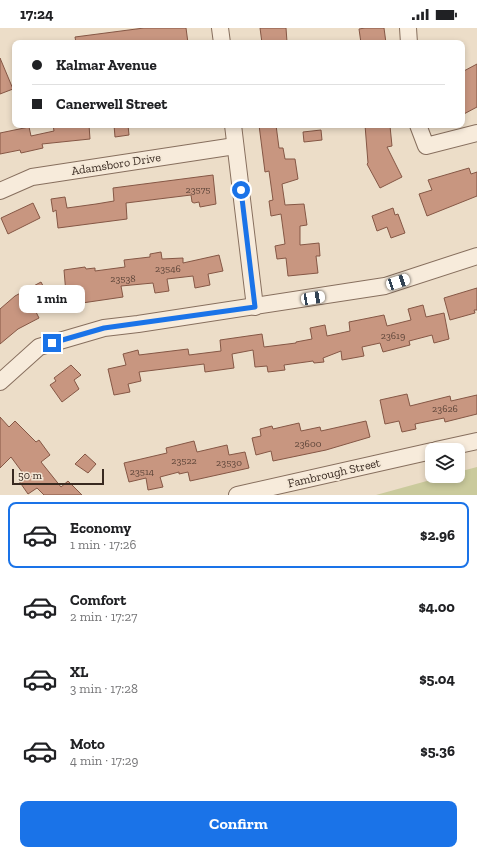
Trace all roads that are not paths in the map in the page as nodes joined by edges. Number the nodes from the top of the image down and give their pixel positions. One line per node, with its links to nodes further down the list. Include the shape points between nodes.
1 (220, 28): 3 (street)
2 (408, 28): 4 (street)
3 (222, 40)
4 (409, 40)
5 (233, 128): 8 (street)
6 (419, 128): 7 (street, via 426,146)
7 (477, 133)
8 (235, 146): 9 (street, Adamsboro Drive, via 32,177); 11 (street)
9 (0, 191)
10 (477, 256): 11 (street, via 385,286)
11 (255, 307): 12 (street, via 104,328 40,346)
12 (0, 382)
13 (477, 441): 14 (street)
14 (465, 444)
15 (425, 453): 16 (street, Fambrough Street)
16 (237, 495)

